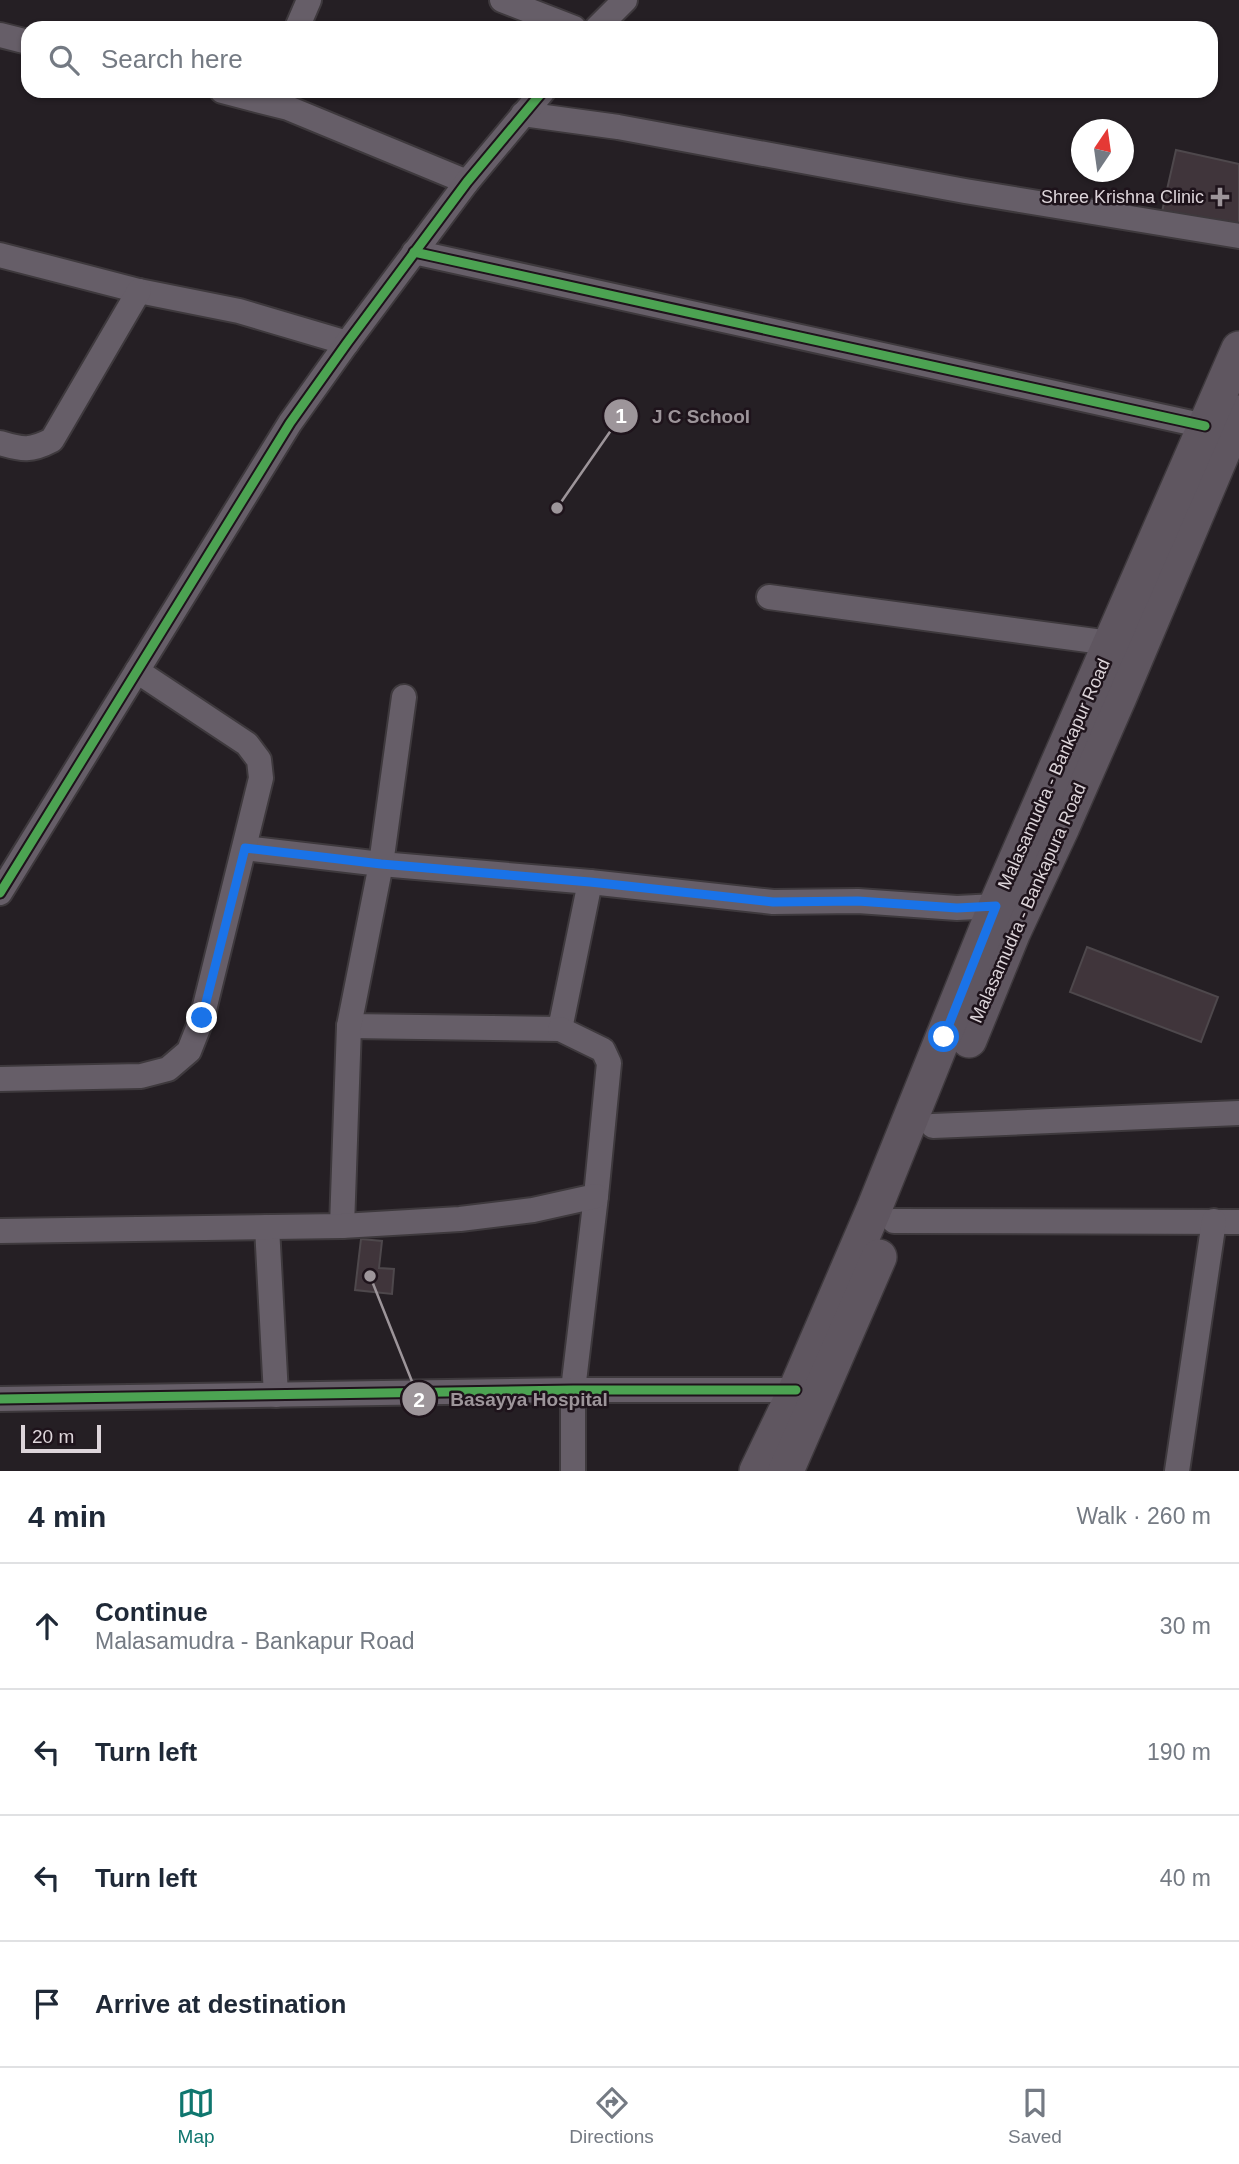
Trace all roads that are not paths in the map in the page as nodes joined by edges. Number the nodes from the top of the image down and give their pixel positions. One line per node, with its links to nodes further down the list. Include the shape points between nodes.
1 (309, 0): 4 (street)
2 (502, 0): 5 (street)
3 (625, 0): 6 (street)
4 (300, 21)
5 (556, 21)
6 (604, 21)
7 (0, 36): 8 (street)
8 (21, 41)
9 (272, 98): 12 (street)
10 (537, 98): 11 (street)
11 (523, 114): 12 (street); 13 (street)
12 (467, 182): 14 (street)
13 (1239, 236)
14 (414, 252): 17 (street); 20 (street)
15 (0, 255): 16 (street)
16 (139, 291): 17 (street, via 239,311); 21 (street, via 52,440 22,450)
17 (347, 342): 24 (street, via 290,423)
18 (1239, 349): 20 (main road, Malasamudra - Bankapur Road)
19 (1239, 413): 35 (main road, Malasamudra - Bankapura Road)
20 (1205, 426): 23 (main road, Malasamudra - Bankapur Road)
21 (0, 443)
22 (769, 597): 23 (street)
23 (1110, 643): 30 (main road, Malasamudra - Bankapur Road)
24 (137, 670): 26 (street, via 247,744 259,760 261,778); 29 (street)
25 (404, 697): 27 (street)
26 (245, 848): 27 (street); 33 (street, via 202,1018 189,1051 168,1069 141,1076)
27 (381, 864): 28 (street); 31 (street)
28 (590, 882): 30 (street, via 773,902); 32 (street)
29 (0, 893)
30 (996, 906): 44 (main road, Malasamudra - Bankapur Road)
31 (349, 1026): 32 (street); 40 (street)
32 (560, 1029): 36 (street, via 603,1050 608,1063)
33 (0, 1079)
34 (1239, 1113): 35 (street)
35 (933, 1126): 37 (main road, Malasamudra - Bankapura Road)
36 (596, 1196): 40 (street, via 460,1219); 43 (street)
37 (894, 1221): 38 (street); 49 (main road, Malasamudra - Bankapura Road)
38 (1214, 1221): 39 (street); 50 (street)
39 (1239, 1222)
40 (342, 1226): 41 (street)
41 (267, 1227): 42 (street); 45 (street)
42 (0, 1231)
43 (573, 1390): 44 (street); 45 (street); 47 (street)
44 (796, 1390): 48 (main road, Malasamudra - Bankapur Road)
45 (276, 1395): 46 (street)
46 (0, 1399)
47 (573, 1471)
48 (757, 1471)
49 (786, 1471)
50 (1177, 1471)

